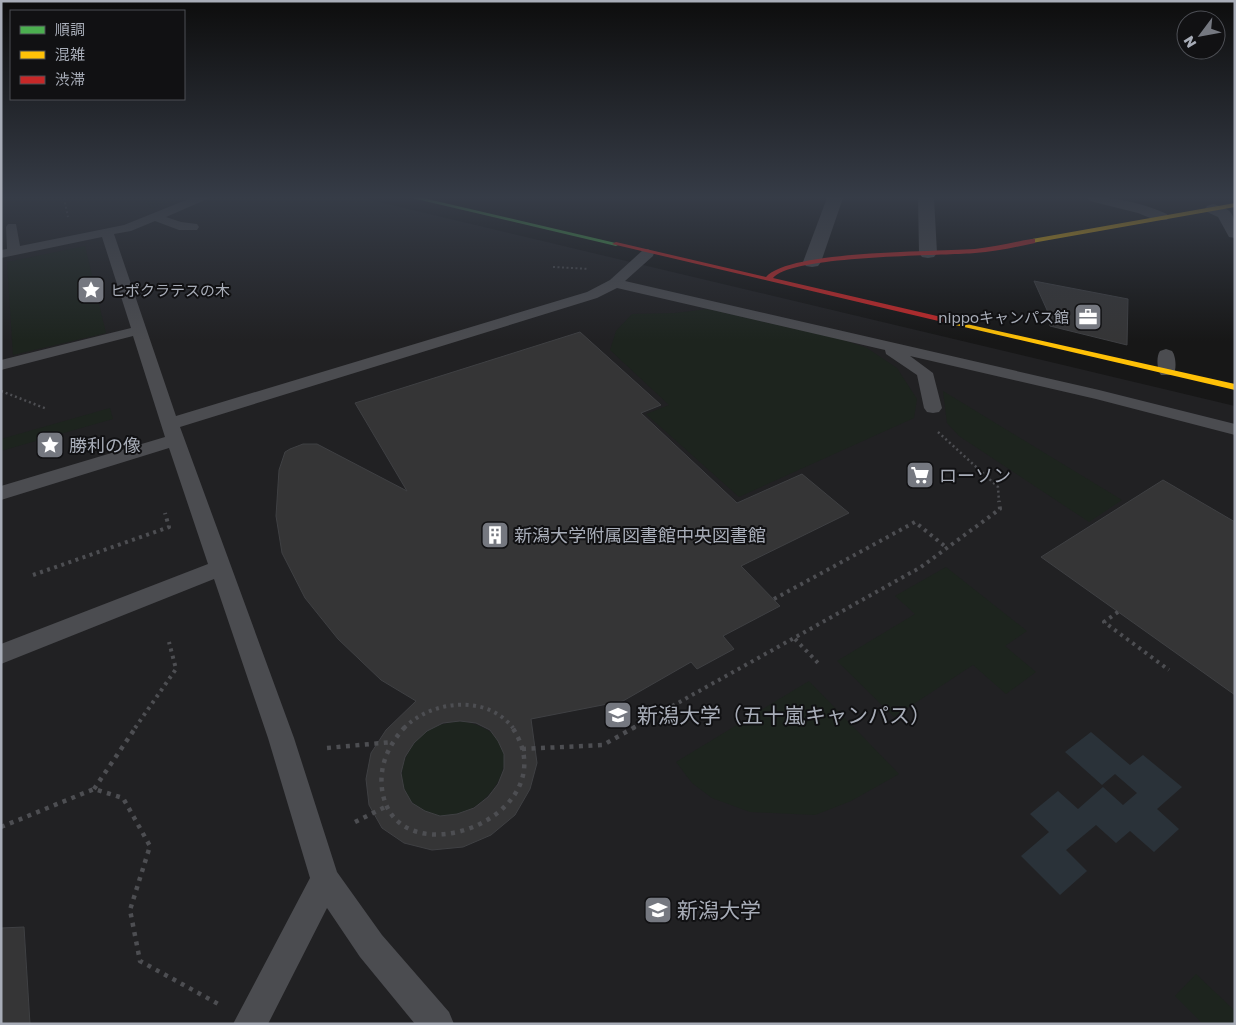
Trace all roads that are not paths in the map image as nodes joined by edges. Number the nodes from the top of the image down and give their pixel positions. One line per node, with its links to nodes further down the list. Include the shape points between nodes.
1 (41, 246): 8 (lane)
2 (112, 246): 13 (lane)
3 (621, 246): 7 (street)
4 (818, 246): 10 (street)
5 (928, 246): 9 (street)
6 (1005, 246): 9 (street, via 977,251)
7 (648, 252): 11 (street); 12 (lane)
8 (7, 253)
9 (928, 253): 10 (street)
10 (812, 262): 11 (street, via 783,268)
11 (768, 279): 17 (street)
12 (615, 283): 14 (lane); 21 (lane, via 592,296)
13 (140, 330): 16 (lane); 21 (lane)
14 (880, 343): 19 (lane, via 925,373); 20 (lane)
15 (1166, 354): 17 (lane)
16 (1, 365)
17 (1167, 372): 18 (street)
18 (1235, 387)
19 (933, 408)
20 (1235, 430)
21 (173, 432): 22 (lane); 23 (lane)
22 (1, 494)
23 (220, 568): 24 (lane); 25 (lane, via 281,738)
24 (1, 654)
25 (325, 880): 26 (lane); 27 (lane, via 371,946)
26 (250, 1023)
27 (437, 1024)

